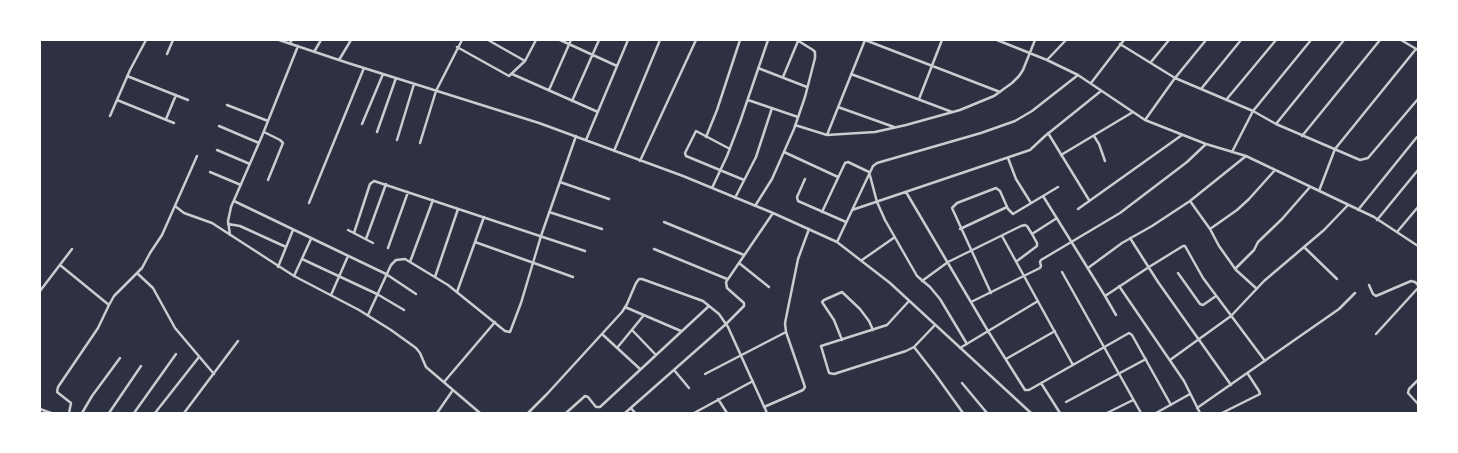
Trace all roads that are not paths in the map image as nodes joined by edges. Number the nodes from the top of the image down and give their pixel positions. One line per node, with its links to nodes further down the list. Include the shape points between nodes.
1 (146, 40): 56 (street)
2 (173, 40): 42 (street)
3 (279, 40): 34 (street)
4 (292, 40): 34 (street)
5 (321, 40): 40 (street)
6 (351, 40): 44 (street)
7 (462, 40): 38 (street)
8 (488, 40): 46 (street)
9 (536, 40): 46 (street)
10 (560, 40): 35 (street)
11 (571, 40): 35 (street)
12 (599, 40): 43 (street)
13 (628, 40): 48 (street)
14 (660, 40): 112 (street)
15 (696, 40): 119 (street)
16 (740, 40): 102 (street)
17 (768, 40): 51 (street)
18 (865, 40): 49 (street); 54 (street)
19 (942, 40): 49 (street)
20 (997, 40): 33 (street)
21 (1035, 40): 41 (street)
22 (1066, 40): 45 (street)
23 (1124, 40): 36 (street)
24 (1169, 40): 47 (street)
25 (1206, 40): 59 (street)
26 (1241, 40): 63 (street)
27 (1276, 40): 74 (street)
28 (1311, 40): 79 (street)
29 (1344, 40): 90 (street)
30 (1380, 40): 101 (street)
31 (1402, 40): 39 (street)
32 (799, 41): 58 (street); 62 (street, via 816,54)
33 (1006, 42): 41 (street)
34 (290, 44): 37 (street)
35 (568, 44): 43 (street); 64 (street)
36 (1120, 44): 47 (street); 60 (street)
37 (298, 46): 40 (street); 87 (street)
38 (457, 48): 53 (street, via 508,76); 65 (street)
39 (1417, 50): 110 (street)
40 (314, 52): 44 (street)
41 (1030, 53): 45 (street); 67 (street, via 1019,76)
42 (167, 54)
43 (592, 55): 48 (street); 75 (street)
44 (339, 60): 50 (street)
45 (1047, 60): 55 (street)
46 (525, 61): 53 (street)
47 (1151, 62): 59 (street)
48 (617, 66): 80 (street)
49 (932, 66): 67 (street); 69 (street)
50 (364, 68): 52 (street); 149 (street)
51 (758, 68): 58 (street); 73 (street)
52 (383, 74): 57 (street); 89 (street)
53 (512, 74): 64 (street)
54 (851, 74): 69 (street); 77 (street)
55 (1078, 75): 60 (street); 126 (street, via 1015,121 878,163)
56 (127, 76): 68 (street); 71 (street)
57 (396, 78): 61 (street); 95 (street)
58 (783, 78): 62 (street)
59 (1175, 78): 63 (street); 86 (street)
60 (1091, 83): 66 (street)
61 (414, 84): 65 (street); 104 (street)
62 (807, 87): 84 (street)
63 (1201, 89): 74 (street)
64 (549, 90): 75 (street)
65 (436, 91): 99 (street); 107 (street)
66 (1101, 91): 82 (street); 96 (street)
67 (1000, 92): 81 (street, via 980,103)
68 (176, 95): 72 (street); 85 (street)
69 (919, 99): 81 (street)
70 (1418, 99): 110 (street, via 1368,158 1360,160)
71 (116, 100): 83 (street); 85 (street)
72 (188, 100)
73 (748, 100): 78 (street); 109 (street)
74 (1226, 100): 79 (street)
75 (572, 101): 80 (street)
76 (227, 105): 87 (street)
77 (838, 107): 93 (street); 98 (street)
78 (772, 108): 84 (street); 130 (street, via 756,157)
79 (1253, 111): 90 (street); 114 (street)
80 (598, 112): 105 (street)
81 (953, 112): 93 (street)
82 (1133, 112): 86 (street); 100 (street)
83 (110, 116)
84 (798, 117): 91 (street)
85 (166, 120): 88 (street)
86 (1145, 120): 97 (street)
87 (268, 121): 94 (street)
88 (174, 123)
89 (362, 124)
90 (1276, 124): 101 (street)
91 (795, 125): 98 (street); 113 (street)
92 (219, 126): 106 (street)
93 (896, 128): 98 (street)
94 (264, 132): 106 (street); 129 (street, via 283,143)
95 (378, 132)
96 (1048, 133): 115 (street); 118 (street, via 1030,150)
97 (1182, 134): 108 (street); 144 (street)
98 (827, 135)
99 (576, 136): 105 (street); 131 (street)
100 (1094, 136): 115 (street); 120 (street)
101 (1302, 136): 110 (street)
102 (706, 137): 109 (street); 122 (street, via 695,132 685,155)
103 (1417, 137): 157 (street)
104 (397, 140)
105 (586, 140): 112 (street)
106 (259, 143): 121 (street)
107 (420, 143)
108 (1206, 144): 114 (street); 184 (street, via 1187,162 1120,213)
109 (730, 148): 122 (street)
110 (1335, 149): 137 (street)
111 (217, 150): 121 (street)
112 (614, 151): 119 (street)
113 (784, 152): 127 (street); 152 (street)
114 (1232, 152): 117 (street)
115 (1062, 155): 144 (street)
116 (197, 156): 151 (street)
117 (1246, 156): 123 (street); 146 (street)
118 (1008, 158): 139 (street); 148 (street, via 1014,176)
119 (640, 161): 136 (street)
120 (1105, 161)
121 (250, 164): 133 (street)
122 (720, 170): 130 (street); 136 (street)
123 (1275, 170): 135 (street); 171 (street, via 1237,210)
124 (1418, 170): 164 (street)
125 (210, 172): 133 (street)
126 (869, 172): 127 (street, via 846,162); 147 (street); 158 (street)
127 (838, 177): 160 (street)
128 (805, 179): 160 (street, via 798,201)
129 (268, 180)
130 (744, 180): 141 (street)
131 (560, 182): 142 (street); 159 (street)
132 (386, 184): 138 (street); 175 (street, via 374,181 370,184); 183 (street)
133 (241, 185): 145 (street)
134 (1058, 187): 140 (street)
135 (1310, 187): 137 (street); 209 (street)
136 (712, 188): 141 (street)
137 (1319, 191): 150 (street)
138 (408, 192): 143 (street); 191 (street)
139 (906, 192): 147 (street); 202 (street)
140 (1043, 196): 148 (street); 163 (street)
141 (735, 198): 152 (street)
142 (608, 199)
143 (433, 200): 155 (street); 201 (street)
144 (1089, 200): 156 (street)
145 (234, 201): 167 (street); 172 (street)
146 (1190, 201): 171 (street); 181 (street)
147 (877, 202): 158 (street); 180 (street)
148 (1031, 203): 154 (street, via 1013,214)
149 (309, 204)
150 (1348, 205): 157 (street); 190 (street)
151 (175, 206): 177 (street, via 184,213 212,223); 212 (street, via 162,235)
152 (756, 206): 161 (street)
153 (1418, 206): 174 (street)
154 (1007, 207): 170 (street); 170 (street, via 996,188 957,203 952,208)
155 (458, 209): 162 (street); 218 (street)
156 (1078, 209)
157 (1358, 210): 164 (street)
158 (851, 211): 166 (street)
159 (549, 212): 168 (street); 178 (street)
160 (822, 212): 166 (street)
161 (773, 213): 169 (street); 196 (street)
162 (484, 217): 178 (street); 185 (street)
163 (1057, 218): 176 (street); 184 (street)
164 (1378, 220): 174 (street)
165 (664, 222): 196 (street)
166 (846, 222): 186 (street)
167 (228, 224): 177 (street); 189 (street, via 240,226)
168 (602, 229)
169 (809, 229): 186 (street); 255 (street, via 795,270 786,316)
170 (960, 229): 195 (street)
171 (1210, 229): 209 (street)
172 (293, 230): 182 (street); 189 (street)
173 (348, 230): 175 (street)
174 (1397, 232): 188 (street)
175 (354, 233): 183 (street)
176 (1032, 234): 179 (street, via 1025,225); 200 (street, via 1037,246)
177 (230, 235): 206 (street)
178 (541, 236): 194 (street); 203 (street)
179 (1002, 236): 195 (street); 200 (street)
180 (895, 237): 199 (street); 221 (street)
181 (1130, 238): 207 (street); 208 (street)
182 (311, 239): 197 (street); 198 (street)
183 (366, 239): 187 (street)
184 (1072, 241): 208 (street); 217 (street, via 1041,260 1040,268)
185 (475, 242): 203 (street); 228 (street)
186 (837, 242): 199 (street)
187 (373, 243)
188 (1418, 246)
189 (286, 247): 206 (street)
190 (1304, 247): 220 (street); 226 (street)
191 (388, 248)
192 (72, 249): 205 (street)
193 (654, 249): 219 (street)
194 (585, 251)
195 (970, 251): 202 (street); 229 (street)
196 (744, 255): 204 (street)
197 (348, 256): 213 (street); 215 (street)
198 (302, 259): 214 (street); 215 (street)
199 (862, 260): 236 (street)
200 (1017, 261): 217 (street)
201 (410, 262): 213 (street, via 405,259 396,260); 218 (street)
202 (948, 262): 221 (street); 238 (street)
203 (533, 263): 216 (street); 247 (street, via 511,330 505,331)
204 (739, 263): 219 (street); 225 (street)
205 (60, 265): 227 (street); 239 (street)
206 (278, 267): 214 (street)
207 (1149, 267): 223 (street); 235 (street, via 1184,245); 258 (street)
208 (1088, 268): 234 (street)
209 (1236, 268): 226 (street)
210 (1062, 272): 263 (street)
211 (1178, 273): 235 (street, via 1200,304 1203,305)
212 (138, 274): 239 (street, via 114,296); 269 (street, via 157,294 175,328)
213 (386, 274): 231 (street); 232 (street)
214 (294, 276): 233 (street)
215 (339, 276): 231 (street); 233 (street)
216 (573, 276)
217 (1025, 276): 229 (street); 237 (street)
218 (435, 277): 228 (street)
219 (727, 279): 248 (street, via 727,288 745,305)
220 (1338, 279)
221 (922, 281): 261 (street, via 940,299)
222 (1369, 285): 224 (street, via 1376,296 1411,281)
223 (1119, 286): 234 (street); 273 (street)
224 (1418, 286): 257 (street)
225 (769, 287)
226 (1256, 289): 246 (street)
227 (40, 291)
228 (457, 292): 247 (street)
229 (991, 293): 238 (street)
230 (1355, 293): 274 (street, via 1339,309)
231 (377, 294): 242 (street); 243 (street)
232 (416, 294)
233 (331, 296): 243 (street)
234 (1105, 296): 244 (street)
235 (1216, 296): 246 (street)
236 (909, 300): 249 (street); 251 (street, via 887,325)
237 (1038, 301): 253 (street); 254 (street)
238 (971, 302): 253 (street)
239 (109, 305): 303 (street, via 98,328 57,390 70,401)
240 (709, 306): 241 (street, via 694,297 642,279 637,280); 248 (street); 252 (street)
241 (625, 307): 245 (street); 256 (street)
242 (404, 310)
243 (368, 315): 285 (street, via 416,348 426,367)
244 (1116, 315)
245 (644, 316): 250 (street); 252 (street)
246 (1231, 316): 258 (street); 274 (street)
247 (495, 322): 285 (street)
248 (726, 324): 268 (street); 278 (street)
249 (935, 324): 262 (street); 265 (street)
250 (632, 330): 264 (street); 267 (street)
251 (873, 330): 259 (street); 259 (street, via 860,309 842,292 822,302 834,320)
252 (681, 331): 267 (street)
253 (988, 331): 261 (street); 271 (street)
254 (1055, 331): 271 (street); 275 (street)
255 (786, 332): 268 (street); 297 (street, via 805,387)
256 (602, 334): 264 (street); 310 (street)
257 (1376, 334)
258 (1198, 339): 273 (street); 288 (street)
259 (842, 340): 262 (street, via 821,346 831,374 899,354)
260 (238, 341): 279 (street)
261 (967, 344): 265 (street)
262 (914, 347): 317 (street)
263 (1104, 347): 272 (street, via 1129,333); 275 (street); 281 (street)
264 (617, 348): 277 (street)
265 (960, 348): 319 (street)
266 (176, 354): 306 (street)
267 (656, 355): 277 (street)
268 (741, 355): 280 (street); 284 (street)
269 (199, 357): 279 (street); 307 (street)
270 (120, 358): 304 (street)
271 (1006, 359): 287 (street, via 1025,390)
272 (1146, 359): 281 (street); 296 (street)
273 (1170, 360): 291 (street)
274 (1265, 361): 282 (street)
275 (1073, 365): 287 (street)
276 (141, 366): 305 (street)
277 (640, 369): 311 (street, via 600,406 596,407 585,396)
278 (674, 370): 289 (street); 298 (street)
279 (214, 374): 308 (street)
280 (705, 374)
281 (1119, 374): 293 (street); 294 (street)
282 (1248, 374): 288 (street); 325 (street, via 1260,394)
283 (1418, 380): 295 (street, via 1409,389 1408,394)
284 (753, 381): 292 (street); 297 (street)
285 (444, 382): 290 (street)
286 (962, 383): 318 (street)
287 (1041, 383): 320 (street)
288 (1231, 385): 299 (street)
289 (689, 388)
290 (453, 390): 301 (street); 309 (street)
291 (1190, 394): 296 (street); 299 (street)
292 (718, 399): 314 (street); 315 (street)
293 (1133, 400): 321 (street); 322 (street)
294 (1066, 402)
295 (1418, 404)
296 (1171, 405): 323 (street)
297 (764, 407): 316 (street)
298 (631, 408): 312 (street); 313 (street)
299 (1198, 408): 324 (street)
300 (40, 409): 302 (street)
301 (478, 412)
302 (51, 413)
303 (69, 413)
304 (82, 413)
305 (109, 413)
306 (134, 413)
307 (155, 413)
308 (184, 413)
309 (437, 413)
310 (528, 413)
311 (566, 413)
312 (625, 413)
313 (635, 413)
314 (694, 413)
315 (727, 413)
316 (766, 413)
317 (963, 413)
318 (987, 413)
319 (1031, 413)
320 (1060, 413)
321 (1107, 413)
322 (1141, 413)
323 (1156, 413)
324 (1200, 413)
325 (1222, 413)

